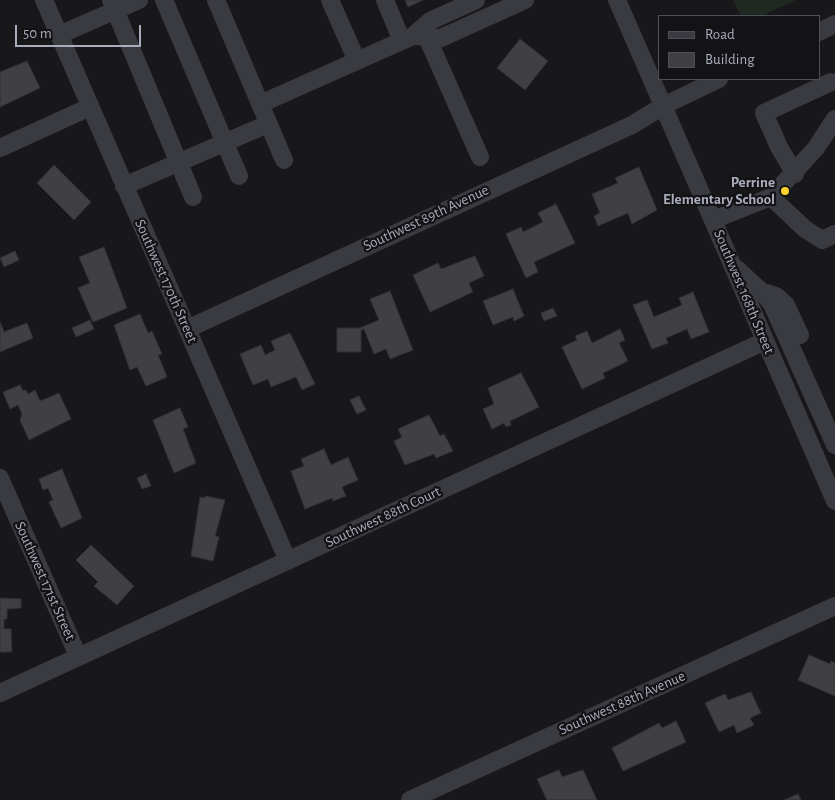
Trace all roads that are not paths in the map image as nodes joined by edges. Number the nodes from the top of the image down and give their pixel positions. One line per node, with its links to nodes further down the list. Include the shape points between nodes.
1 (44, 0): 13 (street, Southwest 170th Street)
2 (139, 0): 10 (street)
3 (164, 0): 23 (street)
4 (216, 0): 18 (street)
5 (330, 0): 15 (street)
6 (385, 0): 14 (street)
7 (476, 0): 14 (street, via 430,21)
8 (525, 0): 14 (street, via 441,38)
9 (617, 0): 19 (street, Southwest 168th Street)
10 (113, 5): 13 (street); 27 (street)
11 (835, 24): 12 (street)
12 (820, 32)
13 (59, 34): 20 (street, Southwest 170th Street)
14 (416, 35): 15 (street); 25 (street)
15 (357, 61): 18 (street)
16 (717, 80): 19 (street, Southwest 89th Avenue)
17 (834, 86): 28 (street, via 764,113)
18 (260, 104): 22 (street)
19 (663, 106): 33 (street, Southwest 168th Street); 37 (street, Southwest 89th Avenue, via 632,125)
20 (90, 107): 24 (street); 30 (street, Southwest 170th Street)
21 (835, 119): 28 (street)
22 (268, 124): 23 (street); 26 (street)
23 (225, 143): 27 (street); 29 (street)
24 (0, 148)
25 (480, 157)
26 (284, 160)
27 (179, 163): 30 (street); 31 (street)
28 (795, 174): 32 (street)
29 (239, 176)
30 (124, 186): 37 (street, Southwest 170th Street)
31 (193, 197)
32 (771, 197): 33 (street); 34 (street, via 804,229 822,240)
33 (713, 220): 35 (street, Southwest 168th Street)
34 (835, 234)
35 (732, 264): 36 (street); 38 (street, Southwest 168th Street)
36 (762, 292): 39 (street, via 776,296 786,305); 40 (street, via 772,304)
37 (187, 328): 43 (street, Southwest 170th Street)
38 (765, 341): 42 (street, Southwest 168th Street); 43 (street, Southwest 88th Court)
39 (835, 416)
40 (835, 445)
41 (0, 478): 45 (street, Southwest 171st Street)
42 (835, 501)
43 (288, 561): 45 (street, Southwest 88th Court)
44 (835, 606): 47 (street, Southwest 88th Avenue)
45 (78, 656): 46 (street, Southwest 88th Court)
46 (0, 693)
47 (410, 800)

